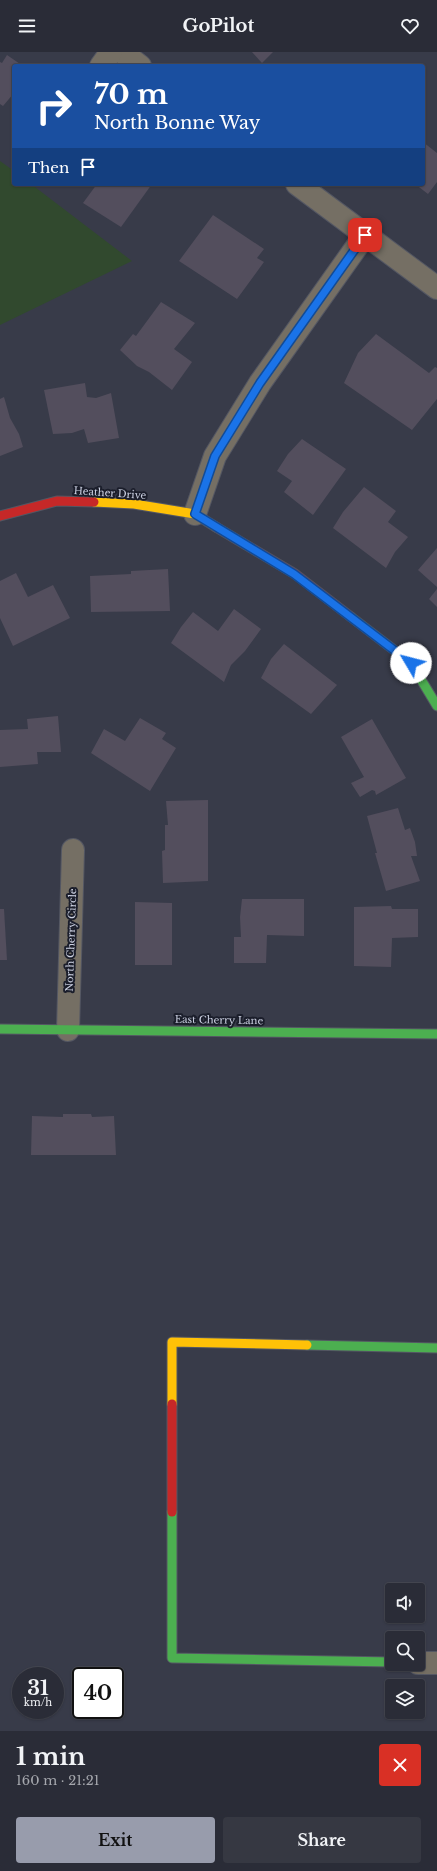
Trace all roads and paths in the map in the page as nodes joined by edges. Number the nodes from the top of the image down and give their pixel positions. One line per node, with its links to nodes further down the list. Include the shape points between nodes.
1 (111, 52): 3 (street)
2 (122, 52): 4 (street)
3 (102, 64)
4 (137, 64)
5 (300, 186): 6 (street)
6 (365, 235): 7 (street); 8 (street, via 260,383 215,456)
7 (437, 288)
8 (195, 514): 9 (street, Heather Drive, via 134,504 57,501); 10 (street, Heather Drive, via 294,574 411,663)
9 (0, 516)
10 (437, 706)
11 (73, 850): 13 (street, North Cherry Circle)
12 (0, 1029): 13 (street, East Cherry Lane)
13 (68, 1030): 14 (street, East Cherry Lane)
14 (437, 1034)
15 (437, 1348): 16 (street, via 172,1342 172,1658)
16 (385, 1662)
17 (425, 1663): 18 (street)
18 (437, 1663)

